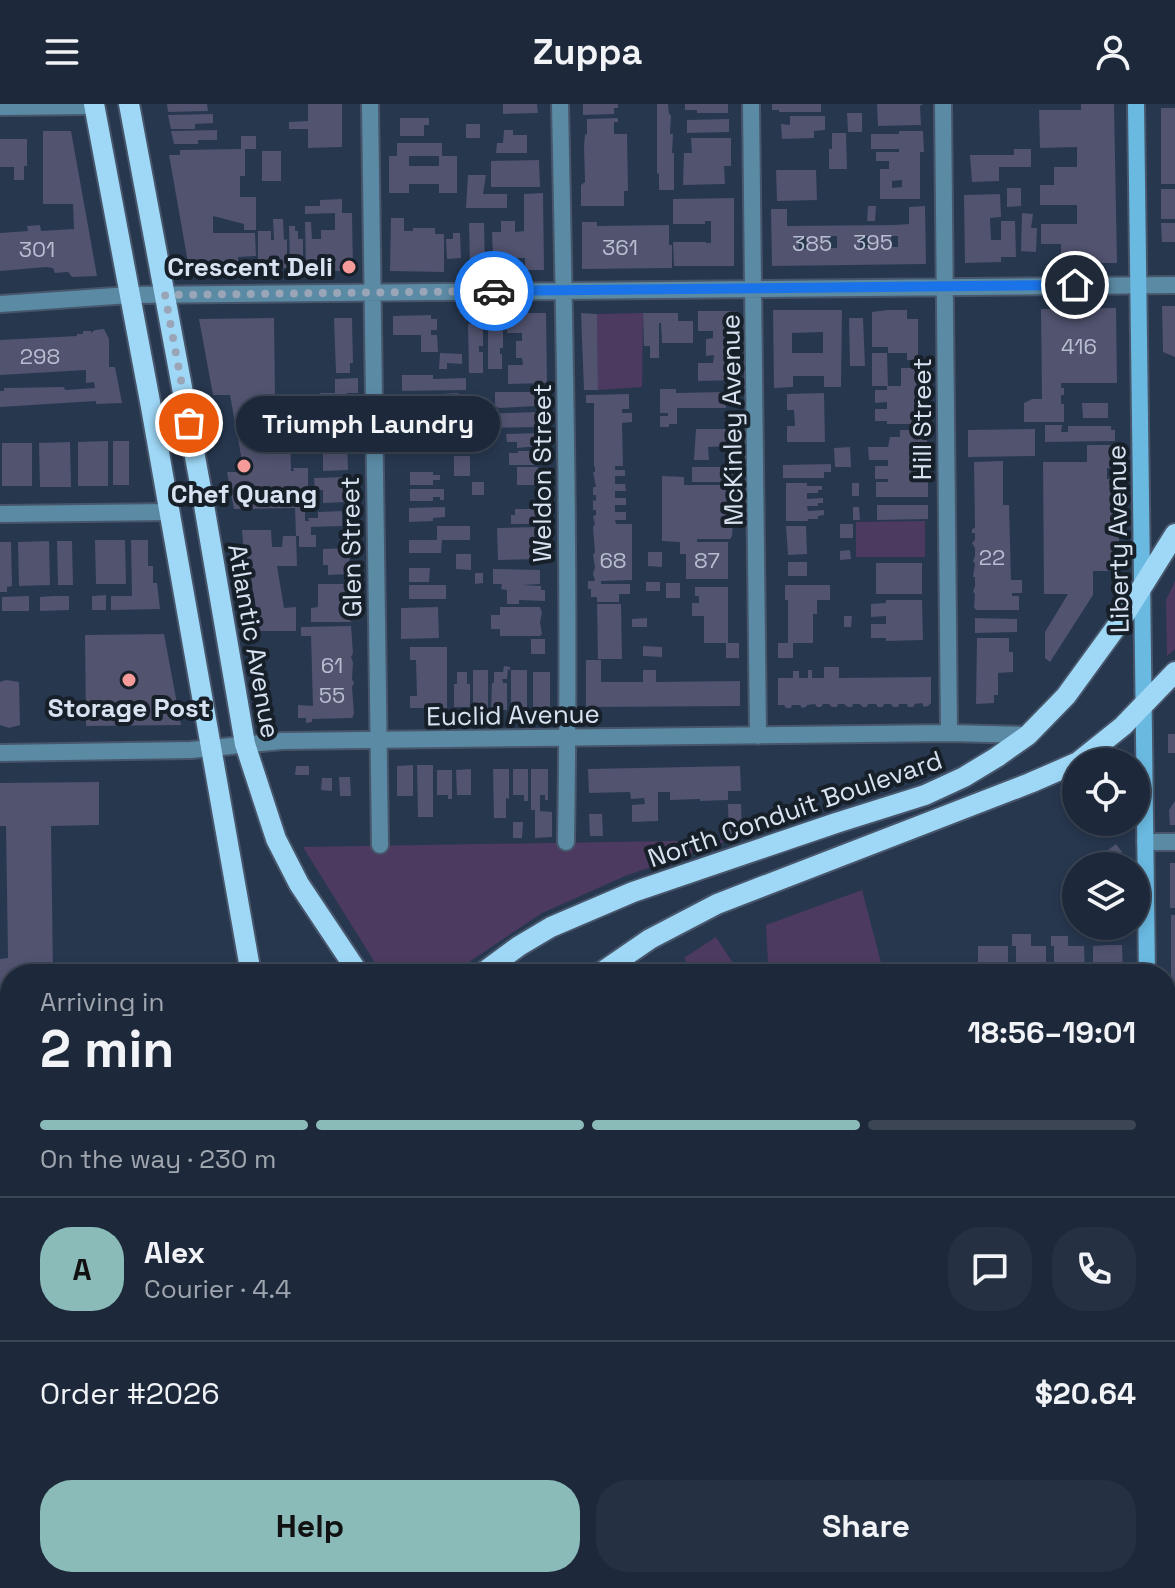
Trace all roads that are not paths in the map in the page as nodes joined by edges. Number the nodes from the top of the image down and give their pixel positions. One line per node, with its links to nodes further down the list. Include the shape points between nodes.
1 (129, 104): 16 (main road, Atlantic Avenue)
2 (370, 104): 14 (street, Glen Street)
3 (560, 104): 13 (street, Weldon Street)
4 (751, 104): 12 (street, McKinley Avenue)
5 (943, 104): 11 (street, Hill Street)
6 (1136, 104): 9 (street, Liberty Avenue)
7 (94, 105): 8 (street); 15 (main road)
8 (0, 107)
9 (1139, 285): 10 (street); 11 (street); 21 (street, Liberty Avenue)
10 (1175, 285)
11 (945, 287): 12 (street); 24 (street, Hill Street)
12 (754, 289): 13 (street); 26 (street, McKinley Avenue)
13 (564, 291): 14 (street); 27 (street, Weldon Street)
14 (372, 292): 16 (street); 28 (street, Glen Street)
15 (130, 295): 16 (street); 17 (street); 18 (main road)
16 (165, 295): 29 (main road, Atlantic Avenue)
17 (0, 304)
18 (170, 512): 19 (street); 30 (main road)
19 (0, 514)
20 (1175, 534): 21 (main road, North Conduit Boulevard)
21 (1143, 585): 23 (street, Liberty Avenue); 25 (main road, North Conduit Boulevard, via 1066,696)
22 (1173, 676): 23 (main road)
23 (1143, 707): 31 (main road); 35 (street, Liberty Avenue)
24 (949, 733): 25 (street, Euclid Avenue); 26 (street, Euclid Avenue)
25 (1028, 735): 40 (main road, North Conduit Boulevard, via 964,777 925,795 633,892 551,927)
26 (758, 736): 27 (street, Euclid Avenue)
27 (568, 738): 28 (street, Euclid Avenue); 34 (street, Weldon Street)
28 (378, 740): 29 (street, Euclid Avenue); 37 (street, Glen Street)
29 (245, 744): 30 (street, Euclid Avenue); 39 (main road, Atlantic Avenue, via 276,839)
30 (211, 748): 32 (street, Euclid Avenue); 38 (main road)
31 (1095, 748)
32 (0, 753)
33 (1062, 768): 41 (main road, via 717,904)
34 (566, 842)
35 (1145, 842): 36 (street); 42 (street, Liberty Avenue)
36 (1175, 842)
37 (380, 845)
38 (249, 964)
39 (352, 964)
40 (495, 964)
41 (614, 964)
42 (1147, 964)

